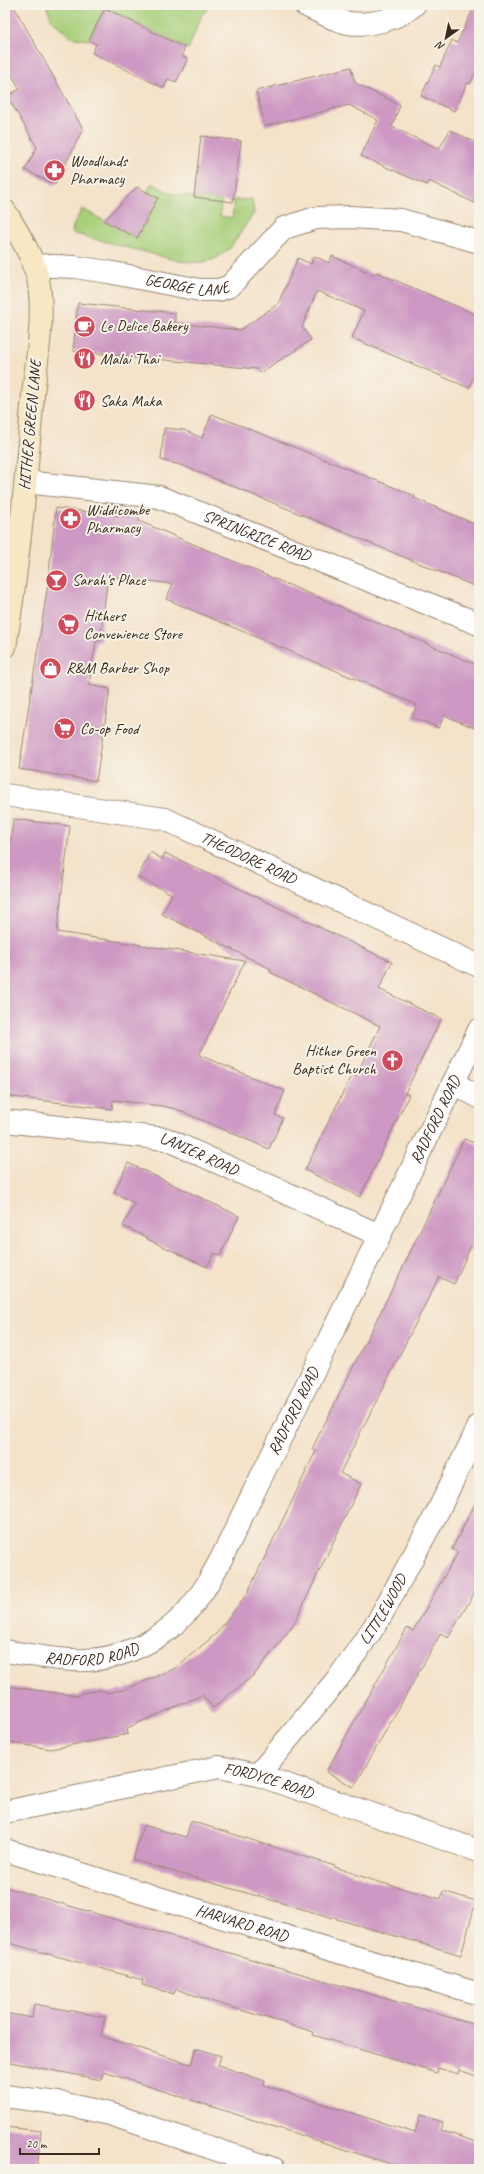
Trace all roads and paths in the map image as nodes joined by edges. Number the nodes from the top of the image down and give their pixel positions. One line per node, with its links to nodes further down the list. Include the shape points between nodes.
1 (305, 5): 2 (street, via 347,23 387,20 406,12)
2 (414, 5)
3 (5, 210): 5 (street, HITHER GREEN LANE)
4 (479, 242): 5 (street, GEORGE LANE, via 401,220 316,218 284,228 230,286 219,290 200,290 75,267)
5 (34, 265): 6 (street, HITHER GREEN LANE, via 38,280 40,319)
6 (26, 482): 7 (street, HITHER GREEN LANE); 8 (street, SPRINGRICE ROAD, via 159,497)
7 (8, 602): 9 (street, HITHER GREEN LANE)
8 (479, 624)
9 (5, 646)
10 (5, 796): 11 (street, THEODORE ROAD, via 165,819)
11 (479, 966)
12 (479, 1030): 13 (street, RADFORD ROAD)
13 (453, 1083): 14 (street); 16 (street, RADFORD ROAD)
14 (479, 1097)
15 (5, 1121): 16 (street, LANIER ROAD, via 166,1139)
16 (379, 1235): 18 (street, RADFORD ROAD, via 226,1547 196,1602 179,1620 157,1637 104,1660 64,1660)
17 (479, 1426): 19 (street, LITTLEWOOD, via 438,1511 378,1621 339,1677)
18 (5, 1651)
19 (258, 1775): 20 (street, FORDYCE ROAD, via 219,1767); 22 (street, FORDYCE ROAD)
20 (5, 1812)
21 (5, 1850): 23 (street, HARVARD ROAD)
22 (479, 1851)
23 (479, 1994)
24 (5, 2096): 25 (street, via 65,2104 110,2114)
25 (218, 2160): 26 (street)
26 (274, 2169)

